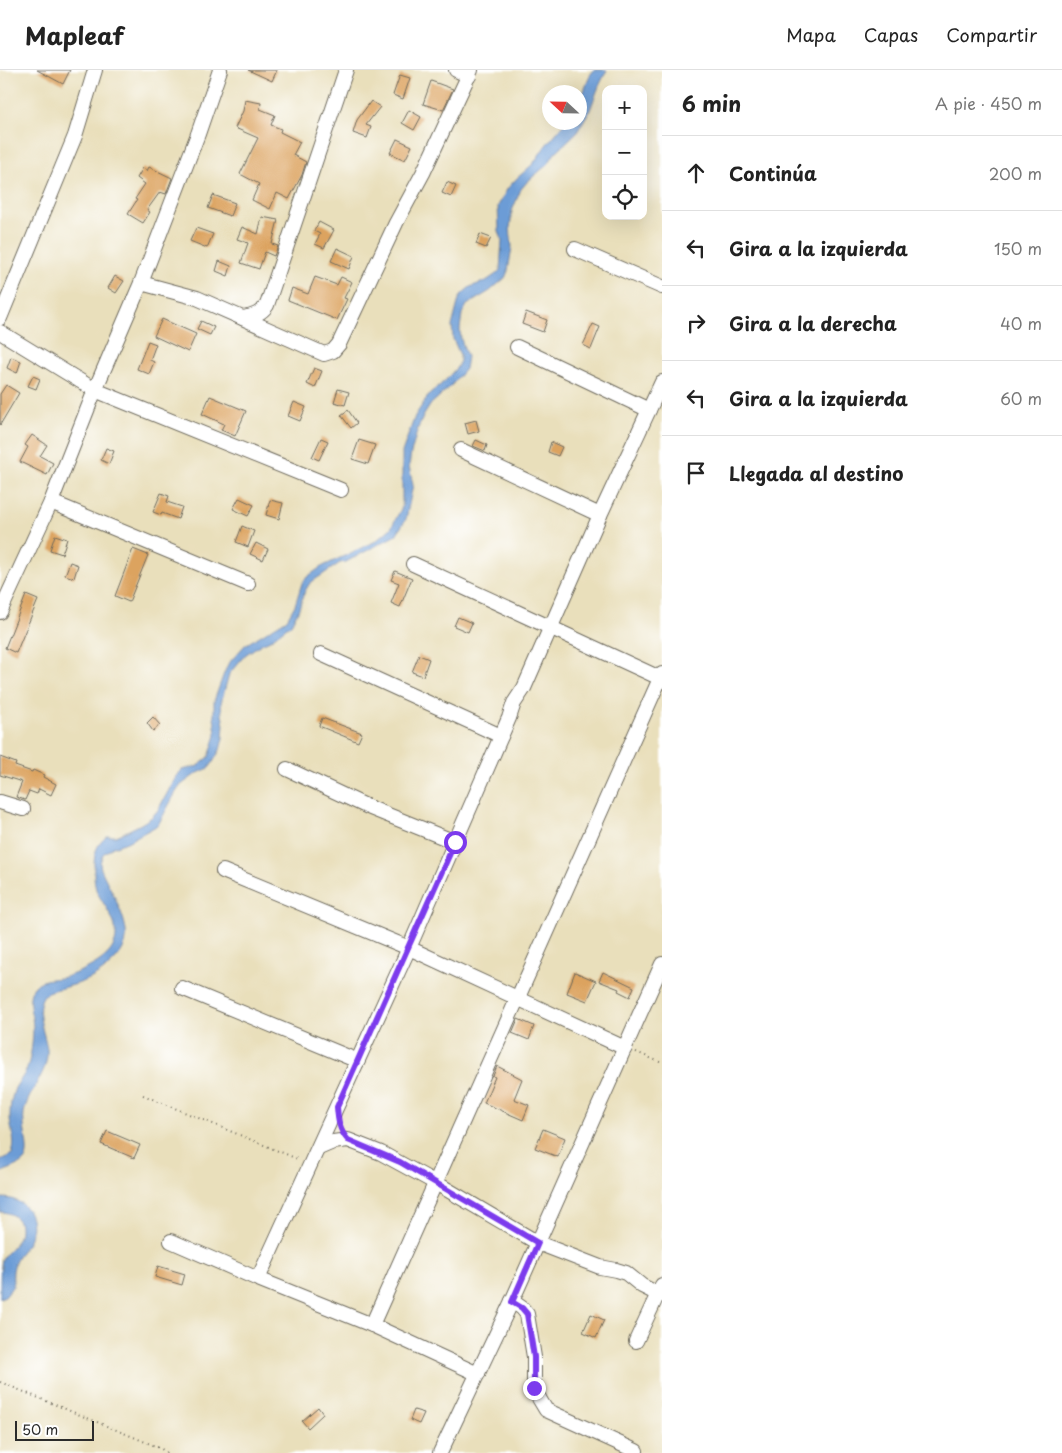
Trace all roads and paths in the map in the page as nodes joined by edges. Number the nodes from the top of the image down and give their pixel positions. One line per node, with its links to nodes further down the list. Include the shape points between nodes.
1 (95, 70): 8 (street, via 75,136)
2 (220, 70): 6 (street)
3 (346, 70): 9 (street, via 267,305 257,315)
4 (465, 72): 9 (street, via 423,173 339,344 324,354)
5 (575, 249): 7 (street)
6 (141, 283): 9 (street, via 197,298); 13 (street)
7 (662, 288)
8 (0, 318)
9 (243, 318)
10 (0, 332): 13 (street)
11 (517, 347): 14 (street)
12 (662, 382): 14 (street)
13 (95, 390): 16 (street); 17 (street)
14 (649, 410): 18 (street)
15 (461, 450): 18 (street)
16 (341, 490)
17 (51, 502): 20 (street); 21 (street)
18 (600, 515): 22 (street)
19 (413, 564): 22 (street)
20 (248, 584)
21 (0, 612)
22 (551, 627): 24 (street); 25 (street)
23 (321, 654): 25 (street)
24 (661, 677): 34 (street)
25 (501, 736): 29 (street)
26 (287, 769): 29 (street, via 368,807)
27 (0, 802): 28 (street)
28 (23, 809)
29 (455, 842): 31 (street)
30 (223, 871): 31 (street)
31 (409, 948): 34 (street); 36 (street)
32 (662, 964): 35 (street)
33 (182, 988): 36 (street)
34 (518, 997): 35 (street); 43 (street)
35 (625, 1048): 37 (path); 45 (street)
36 (358, 1061): 39 (street)
37 (662, 1063)
38 (143, 1095): 42 (path)
39 (337, 1107): 40 (street, via 340,1128); 41 (street)
40 (348, 1140): 41 (street); 43 (street, via 393,1159)
41 (318, 1148): 42 (street)
42 (311, 1164): 46 (street)
43 (436, 1183): 45 (street); 49 (street)
44 (171, 1240): 46 (street)
45 (538, 1243): 47 (street, via 600,1267 626,1273 642,1286); 48 (street)
46 (258, 1279): 49 (street)
47 (661, 1291): 50 (street)
48 (512, 1302): 51 (street); 53 (street, via 527,1314 534,1357 534,1388 546,1410)
49 (372, 1325): 51 (street)
50 (636, 1341)
51 (478, 1374): 55 (street)
52 (0, 1382): 54 (path)
53 (636, 1451)
54 (167, 1453)
55 (440, 1453)

